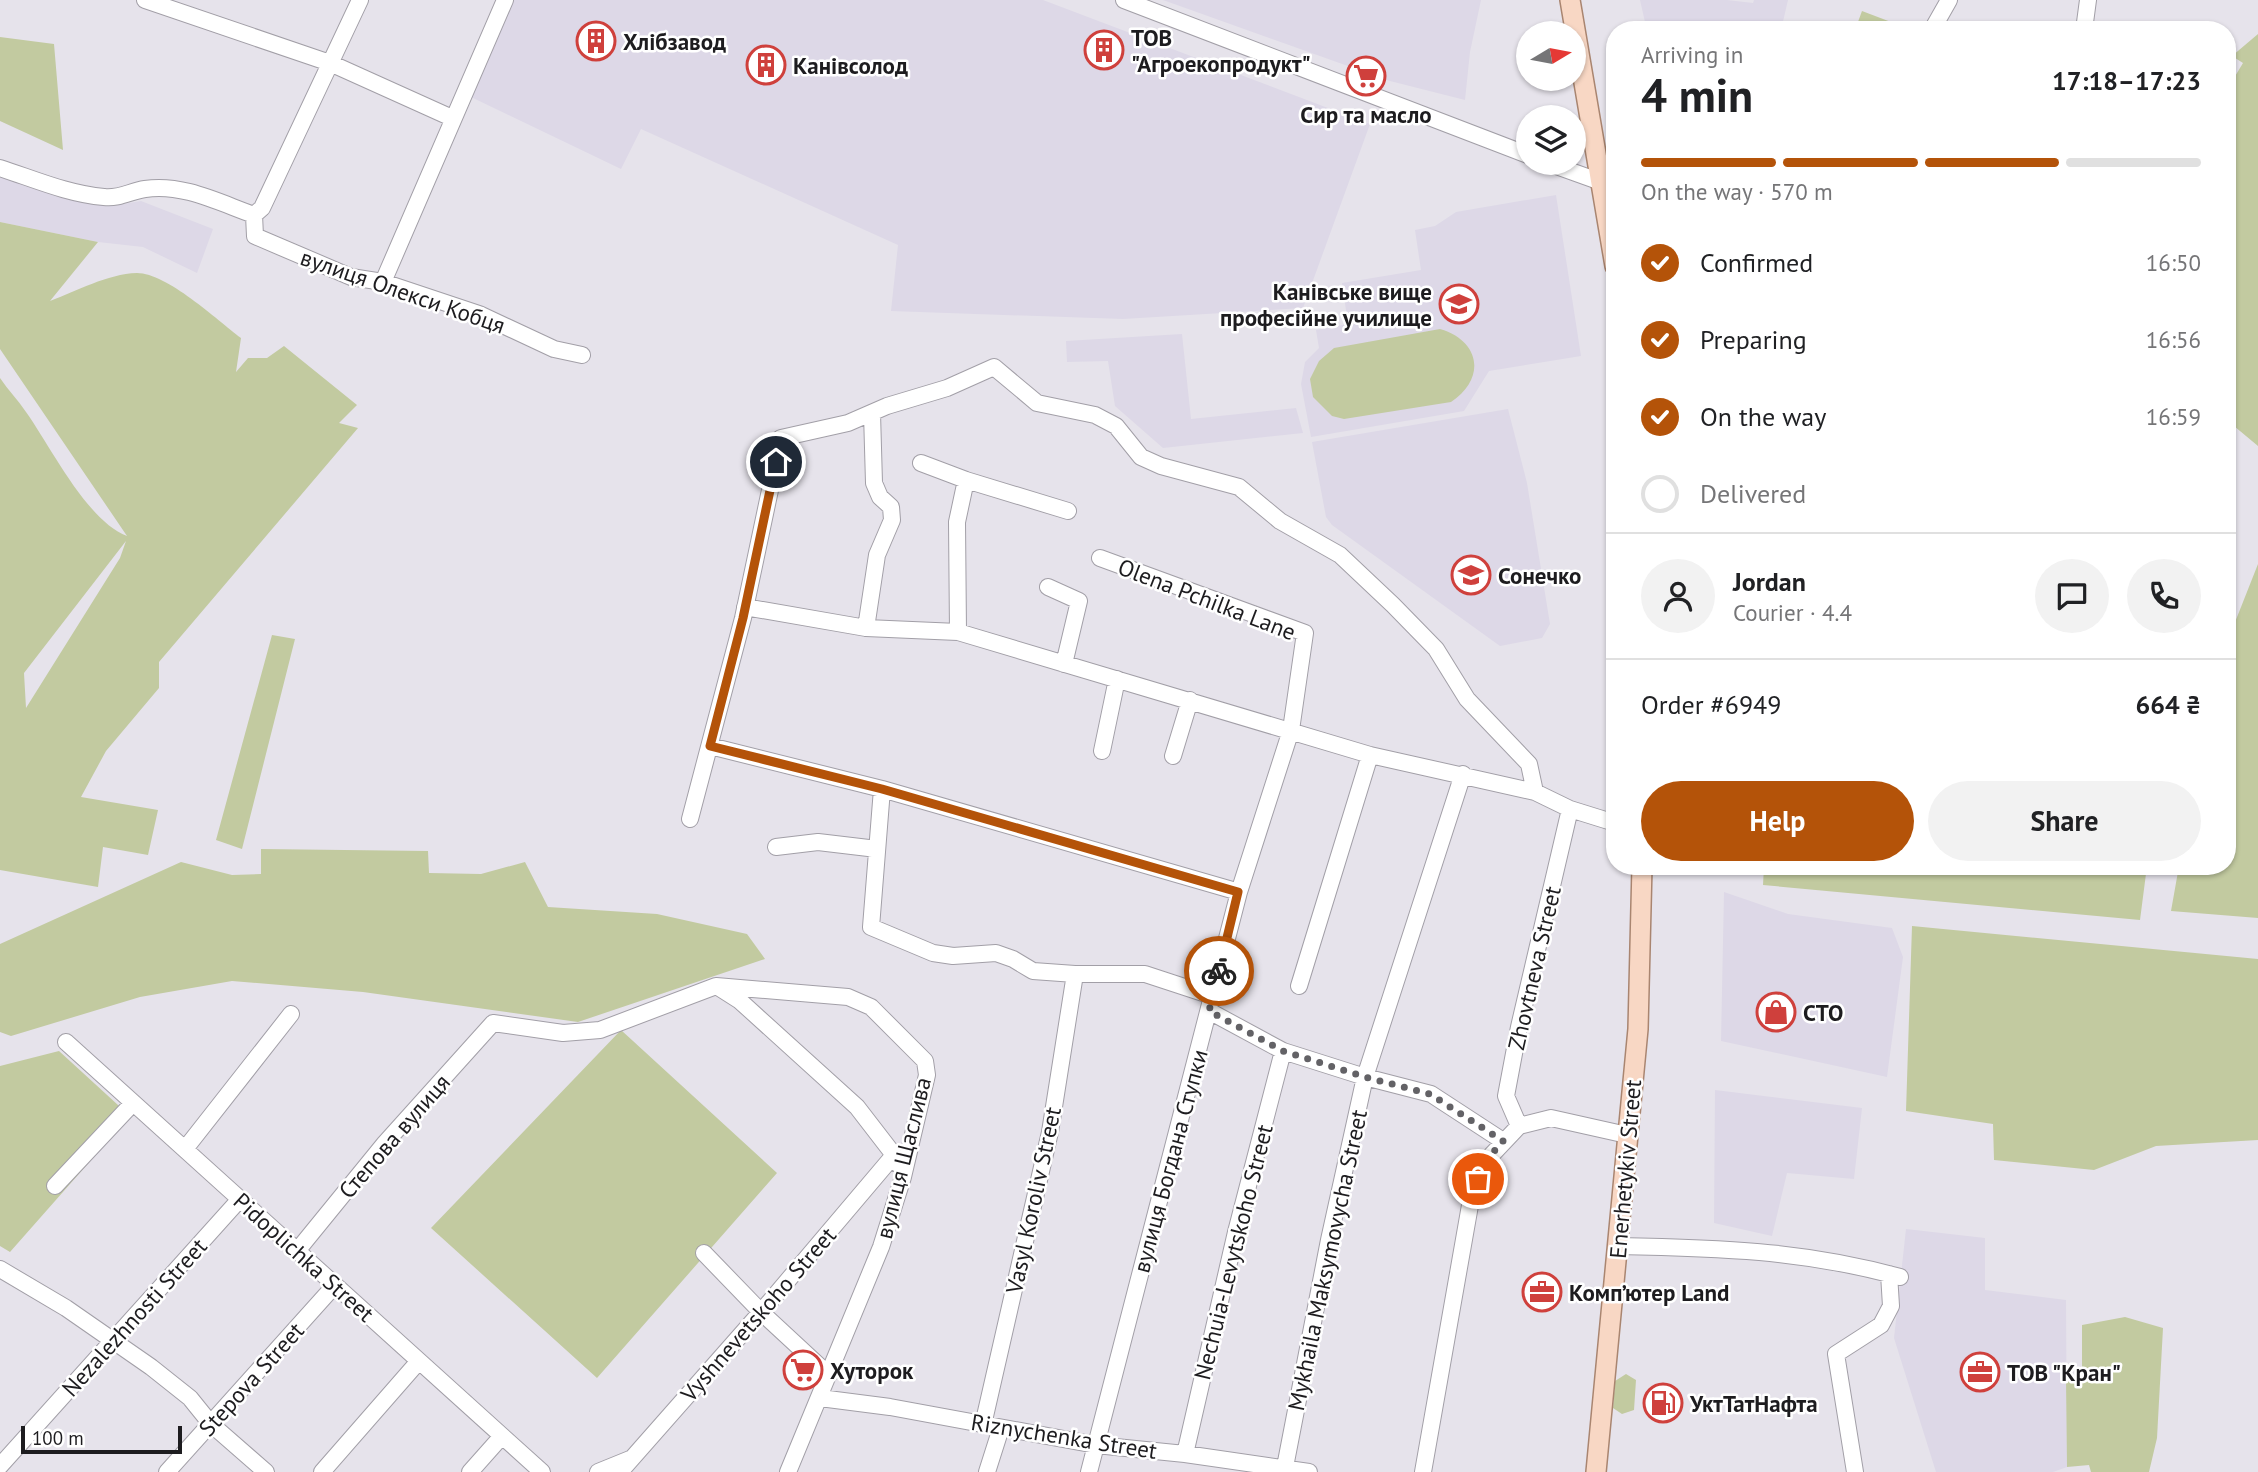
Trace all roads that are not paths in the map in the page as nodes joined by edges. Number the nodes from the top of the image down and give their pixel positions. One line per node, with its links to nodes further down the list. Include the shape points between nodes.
1 (145, 0): 10 (street)
2 (360, 0): 10 (street)
3 (505, 0): 11 (street)
4 (1124, 0): 12 (street)
5 (1570, 0): 15 (main road)
6 (1949, 0): 8 (street)
7 (2088, 0): 9 (street)
8 (1937, 21)
9 (2085, 21)
10 (330, 63): 11 (street); 17 (street, via 262,208)
11 (452, 118): 18 (street)
12 (1516, 150)
13 (0, 168): 17 (street, via 107,198 144,189 176,188)
14 (1572, 175): 16 (street)
15 (1606, 188)
16 (1606, 192)
17 (254, 215): 18 (street, вулиця Олекси Кобця, via 255,236 351,277)
18 (383, 282): 19 (street, вулиця Олекси Кобця, via 479,314 554,349)
19 (582, 355)
20 (872, 413): 26 (street, via 781,438); 27 (street, via 874,484 891,507 892,520 877,555); 39 (street, via 995,367 1037,403 1095,415 1116,426 1140,457 1239,487 1280,521 1340,555 1393,604 1436,649 1466,699 1529,765)
21 (921, 463): 22 (street)
22 (966, 480): 23 (street); 28 (street, via 957,522)
23 (1068, 511)
24 (1100, 558): 32 (street, Olena Pchilka Lane, via 1305,633)
25 (1048, 587): 29 (street, via 1079,601)
26 (745, 607): 27 (street); 33 (street)
27 (866, 628): 28 (street)
28 (958, 632): 29 (street)
29 (1065, 664): 30 (street)
30 (1117, 679): 31 (street); 34 (street)
31 (1190, 701): 32 (street); 36 (street)
32 (1291, 730): 35 (street); 46 (street, вулиця Богдана Ступки)
33 (710, 746): 38 (street); 41 (street)
34 (1102, 751)
35 (1370, 755): 37 (street); 49 (street)
36 (1173, 756)
37 (1463, 775): 39 (street); 54 (street, Mykhaila Maksymovycha Street)
38 (882, 789): 44 (street); 46 (street)
39 (1535, 792): 40 (street)
40 (1570, 809): 42 (street); 56 (street, Zhovtneva Street, via 1506,1096)
41 (690, 820)
42 (1606, 820)
43 (776, 847): 44 (street, via 818,842)
44 (877, 849): 47 (street, via 871,927 933,954 996,953 1033,971)
45 (1642, 875): 57 (main road, Enerhetykiv Street)
46 (1238, 892): 50 (street, вулиця Богдана Ступки)
47 (1075, 974): 50 (street, via 1145,974); 75 (street, Vasyl Koroliv Street, via 1050,1132)
48 (716, 986): 60 (street, via 740,1001 857,1107); 61 (street, вулиця Щаслива, via 848,997 871,1007 925,1061 927,1075); 65 (street, Степова вулиця, via 600,1030 563,1033 493,1023 385,1143)
49 (1300, 986)
50 (1211, 1004): 53 (street); 78 (street, вулиця Богдана Ступки)
51 (291, 1014): 59 (street)
52 (66, 1042): 55 (street, Pidoplichka Street)
53 (1283, 1051): 54 (street); 79 (street, Nechuia-Levytskoho Street)
54 (1365, 1077): 58 (street, via 1430,1094); 82 (street, Mykhaila Maksymovycha Street)
55 (133, 1102): 59 (street, Pidoplichka Street); 62 (street)
56 (1519, 1126): 57 (street, via 1551,1118); 58 (street)
57 (1628, 1135): 64 (main road, Enerhetykiv Street)
58 (1503, 1141): 94 (street, via 1483,1164 1472,1194)
59 (185, 1149): 63 (street, Pidoplichka Street)
60 (894, 1155): 61 (street); 69 (street, Vyshnevetskoho Street)
61 (903, 1177): 72 (street, вулиця Щаслива, via 881,1247)
62 (55, 1186)
63 (240, 1199): 65 (street, Pidoplichka Street); 70 (street, Nezalezhnosti Street)
64 (1617, 1246): 95 (main road, Enerhetykiv Street); 96 (street, via 1760,1250 1895,1275 1891,1306 1881,1325 1836,1354)
65 (297, 1251): 68 (street, Pidoplichka Street)
66 (704, 1253): 69 (street)
67 (0, 1269): 70 (street)
68 (335, 1285): 71 (street, Pidoplichka Street); 74 (street, Stepova Street)
69 (761, 1312): 72 (street); 80 (street, Vyshnevetskoho Street)
70 (113, 1339): 74 (street, via 190,1398); 81 (street, Nezalezhnosti Street)
71 (419, 1361): 77 (street, Pidoplichka Street); 85 (street)
72 (830, 1375): 73 (street, вулиця Щаслива)
73 (820, 1398): 75 (street, Riznychenka Street); 90 (street, вулиця Щаслива)
74 (211, 1424): 83 (street, Stepova Street); 84 (street)
75 (983, 1425): 76 (street, Riznychenka Street)
76 (1001, 1428): 78 (street, Riznychenka Street); 91 (street)
77 (502, 1436): 86 (street); 87 (street, Pidoplichka Street)
78 (1096, 1445): 79 (street, Riznychenka Street); 92 (street, вулиця Богдана Ступки)
79 (1185, 1454): 82 (street, Riznychenka Street)
80 (632, 1458): 88 (street); 89 (street, Vyshnevetskoho Street)
81 (0, 1466)
82 (1285, 1467): 93 (street, Riznychenka Street)
83 (167, 1472)
84 (266, 1472)
85 (322, 1472)
86 (470, 1472)
87 (542, 1472)
88 (598, 1472)
89 (620, 1472)
90 (788, 1472)
91 (986, 1472)
92 (1089, 1472)
93 (1309, 1472)
94 (1423, 1472)
95 (1596, 1472)
96 (1855, 1472)

